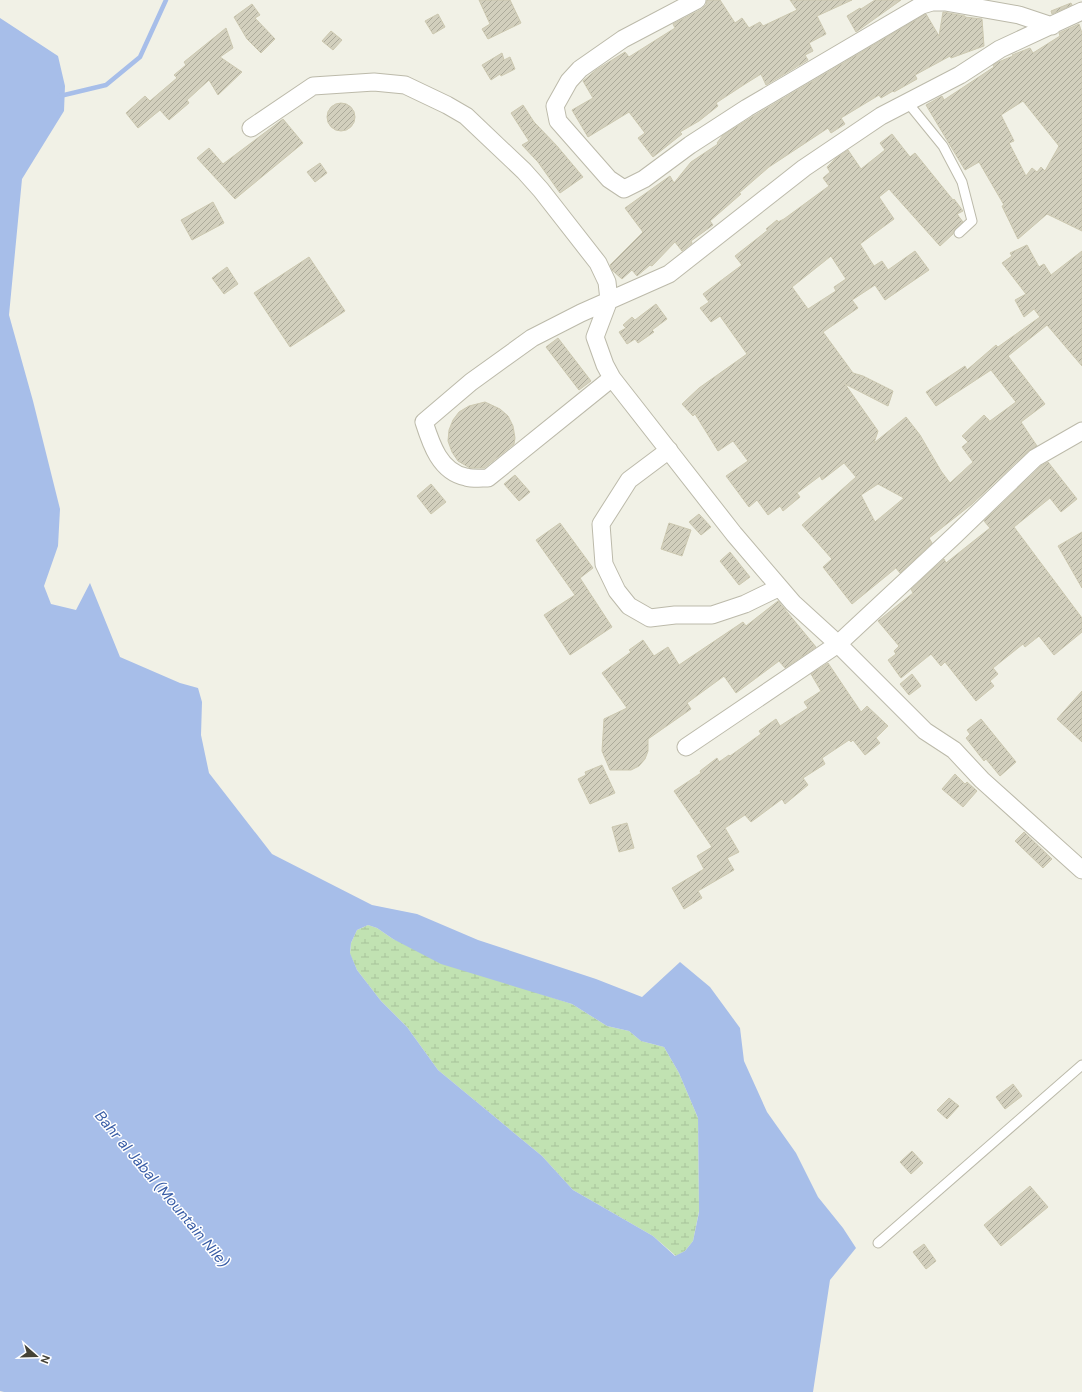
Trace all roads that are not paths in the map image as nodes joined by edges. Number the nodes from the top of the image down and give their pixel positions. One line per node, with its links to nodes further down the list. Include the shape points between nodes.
1 (697, 0): 3 (street, via 623,39 580,69 569,81 555,106 558,121 608,179 624,190 747,108 922,5 945,2 1019,15)
2 (1082, 10): 3 (street)
3 (1052, 26): 4 (street, via 1000,49 960,76)
4 (908, 103): 6 (lane, via 943,146 962,182 972,221); 7 (street, via 881,116 804,168 668,274)
5 (251, 128): 7 (street, via 313,86 374,82 405,85 421,91 466,116 524,171 598,263 607,282)
6 (959, 233)
7 (610, 300): 8 (street, via 595,337); 8 (street, via 532,338 471,382 424,422 432,445 446,467 465,477 488,478)
8 (612, 378): 10 (street)
9 (1082, 431): 12 (street, via 1035,458)
10 (669, 450): 11 (street); 11 (street, via 629,480 601,524 604,564 617,591 629,606 650,618 712,615 745,604)
11 (778, 588): 12 (street)
12 (838, 644): 13 (street); 14 (street, via 925,731 954,750 982,780)
13 (686, 747)
14 (1082, 870)
15 (1082, 1065): 16 (lane)
16 (878, 1243)

